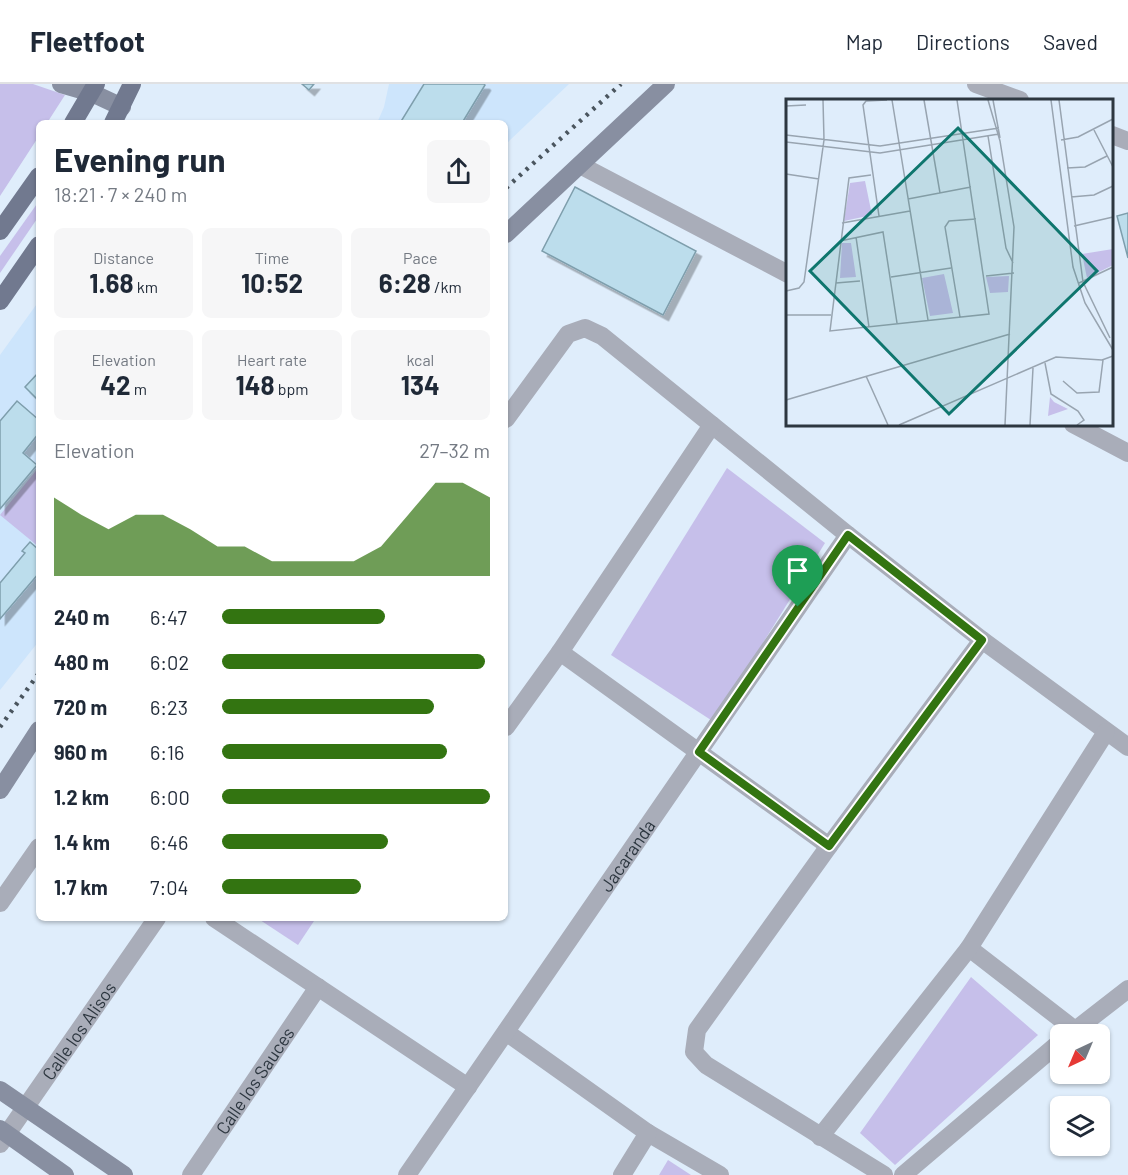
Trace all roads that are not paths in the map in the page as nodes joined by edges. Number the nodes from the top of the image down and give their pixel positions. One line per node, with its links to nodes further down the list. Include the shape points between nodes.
1 (61, 84): 5 (street)
2 (132, 84): 7 (main road)
3 (666, 84): 12 (street)
4 (976, 84): 6 (street)
5 (94, 89): 7 (street); 8 (main road)
6 (1017, 99)
7 (122, 107): 9 (main road)
8 (75, 120)
9 (115, 120)
10 (1113, 135): 11 (street)
11 (1128, 141)
12 (580, 165): 15 (street); 17 (street)
13 (36, 180): 14 (main road)
14 (0, 231)
15 (508, 232)
16 (36, 249): 18 (main road)
17 (786, 273)
18 (0, 301)
19 (508, 416): 20 (street, via 568,334 585,328 602,336)
20 (712, 425): 23 (street); 25 (street)
21 (1077, 426): 22 (street)
22 (1128, 453)
23 (848, 535): 24 (street); 30 (street, Jacaranda)
24 (982, 640): 27 (street); 32 (street)
25 (560, 652): 26 (street); 30 (street)
26 (508, 724)
27 (1106, 732): 29 (street); 37 (street)
28 (36, 735): 31 (street)
29 (1128, 747)
30 (699, 752): 32 (street); 42 (street, Jacaranda)
31 (0, 790)
32 (829, 846): 49 (street, via 697,1030 694,1052 706,1065)
33 (36, 851): 34 (street)
34 (0, 903)
35 (155, 921): 46 (street, Calle los Alisos)
36 (219, 921): 38 (street)
37 (969, 948): 40 (street); 49 (street)
38 (318, 987): 44 (street); 52 (street, Calle los Sauces)
39 (1128, 989): 41 (street)
40 (1061, 1024)
41 (1083, 1024)
42 (506, 1032): 44 (street, Jacaranda); 47 (street)
43 (1050, 1050): 57 (street)
44 (468, 1087): 53 (street, Jacaranda)
45 (0, 1090): 46 (street)
46 (26, 1107): 48 (street, Calle los Alisos); 51 (street)
47 (648, 1133): 54 (street); 55 (street)
48 (2, 1136): 50 (street)
49 (820, 1137): 56 (street)
50 (65, 1175)
51 (124, 1175)
52 (191, 1175)
53 (407, 1175)
54 (622, 1175)
55 (720, 1175)
56 (884, 1175)
57 (903, 1175)

